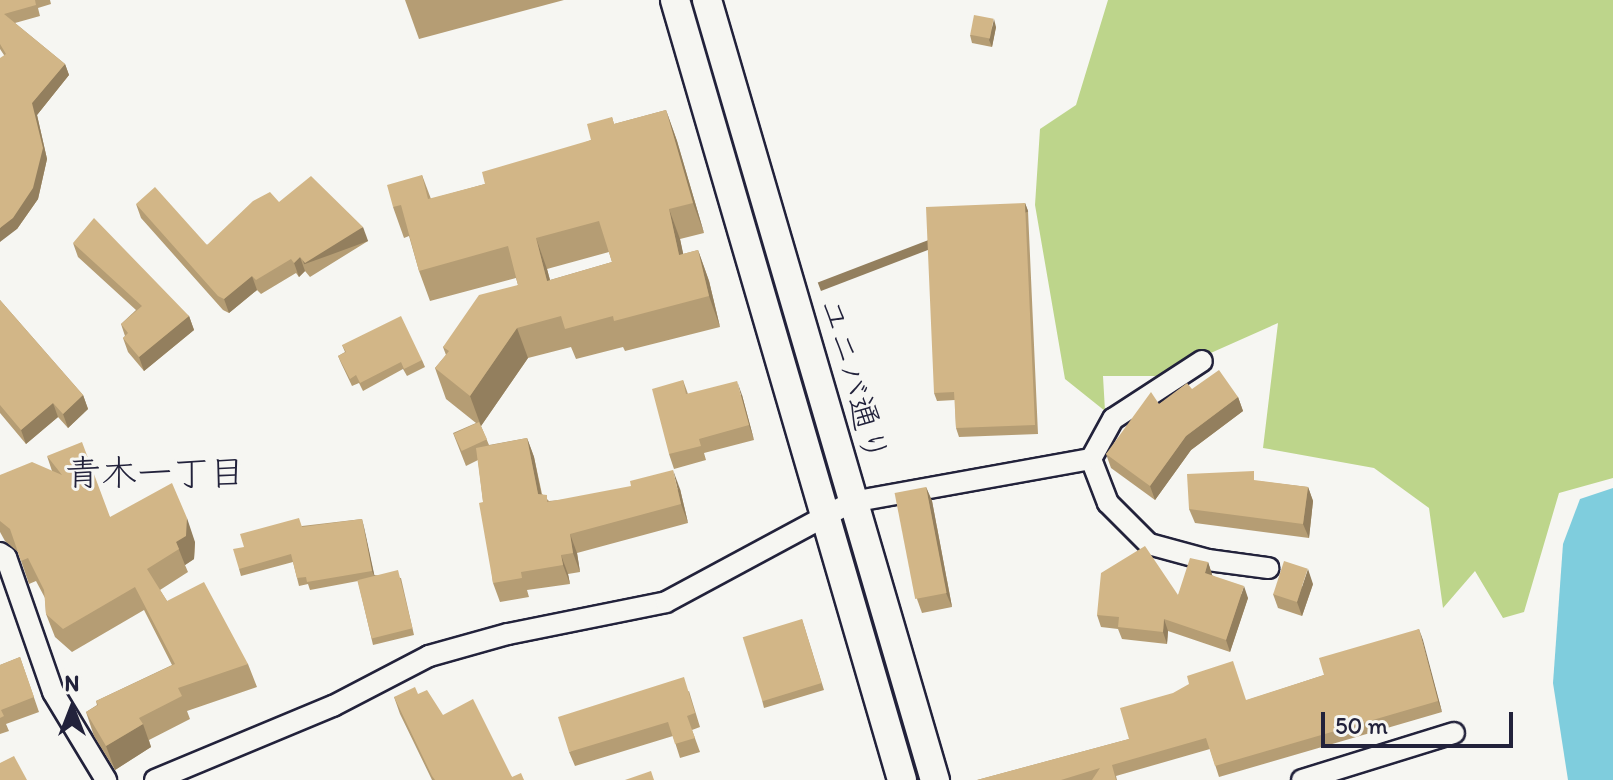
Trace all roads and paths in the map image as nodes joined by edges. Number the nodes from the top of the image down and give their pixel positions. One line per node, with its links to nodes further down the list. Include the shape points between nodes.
1 (675, 0): 6 (street, ユニバ通り)
2 (707, 0): 5 (street, ユニバ通り)
3 (1202, 361): 4 (street, via 1113,419)
4 (1091, 459): 5 (street); 8 (street, via 1108,503 1149,544 1208,560)
5 (852, 502): 6 (street); 13 (street, ユニバ通り)
6 (824, 517): 11 (street, via 666,602 429,656 333,706); 12 (street, ユニバ通り)
7 (0, 553): 10 (street, via 6,557 53,692)
8 (1268, 568)
9 (1454, 733): 14 (street)
10 (106, 780)
11 (155, 780)
12 (902, 780)
13 (935, 780)
14 (1302, 780)

